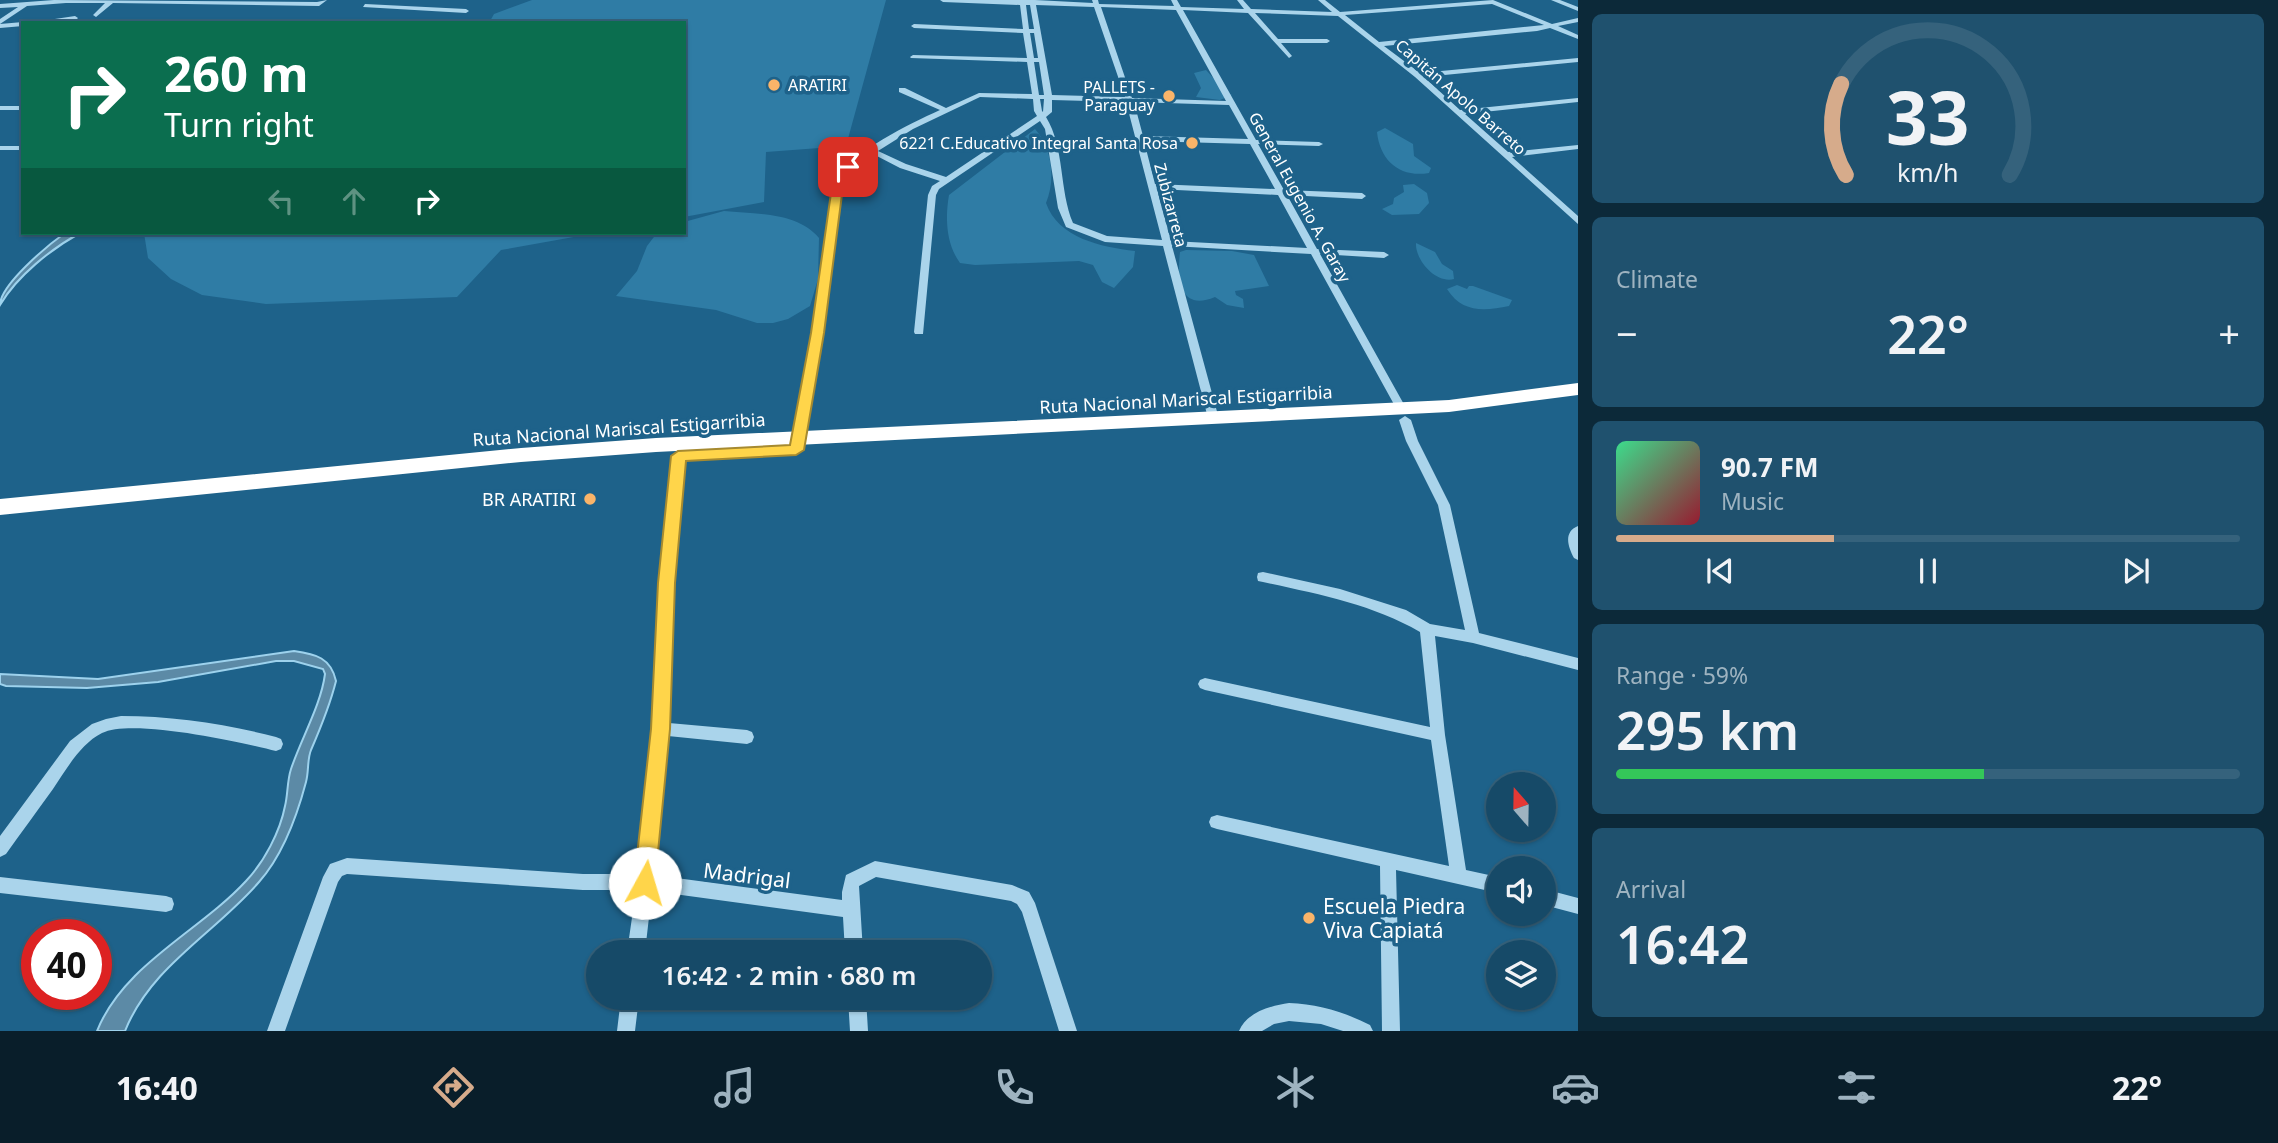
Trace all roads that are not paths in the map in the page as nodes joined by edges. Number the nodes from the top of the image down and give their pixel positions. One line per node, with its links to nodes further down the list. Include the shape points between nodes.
1 (113, 0): 11 (street); 12 (street); 25 (street)
2 (324, 0): 12 (street, via 319,4)
3 (372, 0): 22 (street, via 365,6)
4 (943, 0): 13 (street)
5 (1174, 0): 19 (street, General Eugenio A. Garay)
6 (1240, 0): 23 (street)
7 (1321, 0): 24 (street, Capitán Apolo Barreto)
8 (1394, 0): 21 (street)
9 (1459, 0): 17 (street)
10 (1554, 0): 20 (street)
11 (40, 1): 15 (street)
12 (185, 1)
13 (1022, 2): 14 (street); 33 (street)
14 (1033, 2): 16 (street); 34 (street)
15 (27, 3): 18 (street); 29 (street)
16 (1096, 3): 19 (street); 48 (street, Zubizarreta)
17 (1470, 4): 21 (street); 32 (street, via 1493,2)
18 (0, 6)
19 (1179, 9): 23 (street); 50 (street, General Eugenio A. Garay)
20 (1578, 9)
21 (1408, 10): 24 (street)
22 (466, 11)
23 (1251, 12): 24 (street); 36 (street)
24 (1338, 14): 38 (street, Capitán Apolo Barreto)
25 (96, 15)
26 (75, 19): 28 (street)
27 (1578, 20): 32 (street)
28 (53, 21)
29 (0, 24): 30 (street)
30 (21, 24)
31 (914, 26): 33 (street)
32 (1553, 27): 35 (street); 38 (street)
33 (1026, 31): 34 (street); 41 (street)
34 (1038, 32): 43 (street)
35 (1578, 37)
36 (1277, 41): 37 (street); 39 (street)
37 (1327, 41)
38 (1379, 44): 44 (street, Capitán Apolo Barreto)
39 (1289, 56)
40 (913, 57): 41 (street)
41 (1031, 60): 43 (street); 46 (street)
42 (1578, 60): 44 (street)
43 (1042, 61): 47 (street)
44 (1418, 75): 54 (street, Capitán Apolo Barreto)
45 (902, 90): 53 (street)
46 (1036, 95): 47 (street); 53 (street, via 979,95); 55 (street)
47 (1048, 95): 48 (street); 55 (street, via 1048,113)
48 (1129, 99): 50 (street); 56 (street, Zubizarreta)
49 (1578, 100): 54 (street)
50 (1230, 103): 57 (street, General Eugenio A. Garay)
51 (0, 108): 52 (street)
52 (21, 108)
53 (945, 110): 62 (street)
54 (1459, 112): 63 (street, Capitán Apolo Barreto)
55 (1043, 119): 64 (street); 71 (street, via 1069,225 1105,239)
56 (1138, 138): 57 (street); 65 (street, Zubizarreta)
57 (1255, 143): 58 (street); 66 (street, General Eugenio A. Garay)
58 (1319, 144)
59 (1578, 147): 63 (street)
60 (0, 148): 61 (street)
61 (21, 148)
62 (873, 151): 64 (street); 79 (street, via 848,167 839,179)
63 (1506, 155): 69 (street, Capitán Apolo Barreto)
64 (946, 180): 74 (street, via 932,195)
65 (1151, 186): 66 (street); 71 (street, Zubizarreta)
66 (1282, 192): 67 (street); 72 (street, General Eugenio A. Garay)
67 (1362, 196)
68 (1578, 205): 69 (street)
69 (1563, 207): 70 (street, Capitán Apolo Barreto)
70 (1578, 221)
71 (1167, 245): 72 (street); 78 (street, Zubizarreta)
72 (1314, 251): 73 (street); 77 (street, General Eugenio A. Garay)
73 (1384, 255)
74 (919, 332)
75 (1578, 389): 77 (highway, Ruta Nacional Mariscal Estigarribia)
76 (1578, 400): 77 (highway, Ruta Nacional Mariscal Estigarribia)
77 (1403, 414): 78 (highway, Ruta Nacional Mariscal Estigarribia); 79 (highway, Ruta Nacional Mariscal Estigarribia); 87 (street, via 1444,505)
78 (1213, 419): 79 (highway, Ruta Nacional Mariscal Estigarribia)
79 (797, 444): 80 (highway, Ruta Nacional Mariscal Estigarribia); 81 (highway, Ruta Nacional Mariscal Estigarribia, via 656,445 521,455)
80 (678, 456): 82 (highway, Ruta Nacional Mariscal Estigarribia); 90 (street)
81 (0, 507)
82 (0, 518)
83 (1578, 531): 84 (street, via 1573,542)
84 (1578, 555)
85 (1263, 577): 86 (street, via 1340,594 1401,614)
86 (1427, 629): 87 (street); 91 (street)
87 (1473, 637): 88 (street)
88 (1578, 664)
89 (1205, 684): 91 (street)
90 (661, 729): 92 (street); 99 (street)
91 (1438, 735): 97 (street)
92 (747, 737)
93 (276, 744): 95 (street, via 242,734 130,723 105,725 75,746)
94 (1217, 822): 96 (street)
95 (0, 849)
96 (1388, 861): 97 (street); 115 (street)
97 (1459, 875): 98 (street)
98 (1486, 882)
99 (645, 883): 104 (street, Madrigal); 105 (street); 109 (street, via 347,866 336,870)
100 (0, 885): 102 (street)
101 (1556, 900): 103 (street)
102 (166, 904)
103 (1578, 906)
104 (852, 909): 106 (street); 112 (street, via 852,881 875,869 1023,898)
105 (638, 940)
106 (853, 940)
107 (629, 1010): 110 (street)
108 (858, 1010): 111 (street)
109 (276, 1031)
110 (626, 1031)
111 (859, 1031)
112 (1068, 1031)
113 (1248, 1031): 114 (street, via 1272,1016 1303,1012)
114 (1364, 1031)
115 (1391, 1031)

